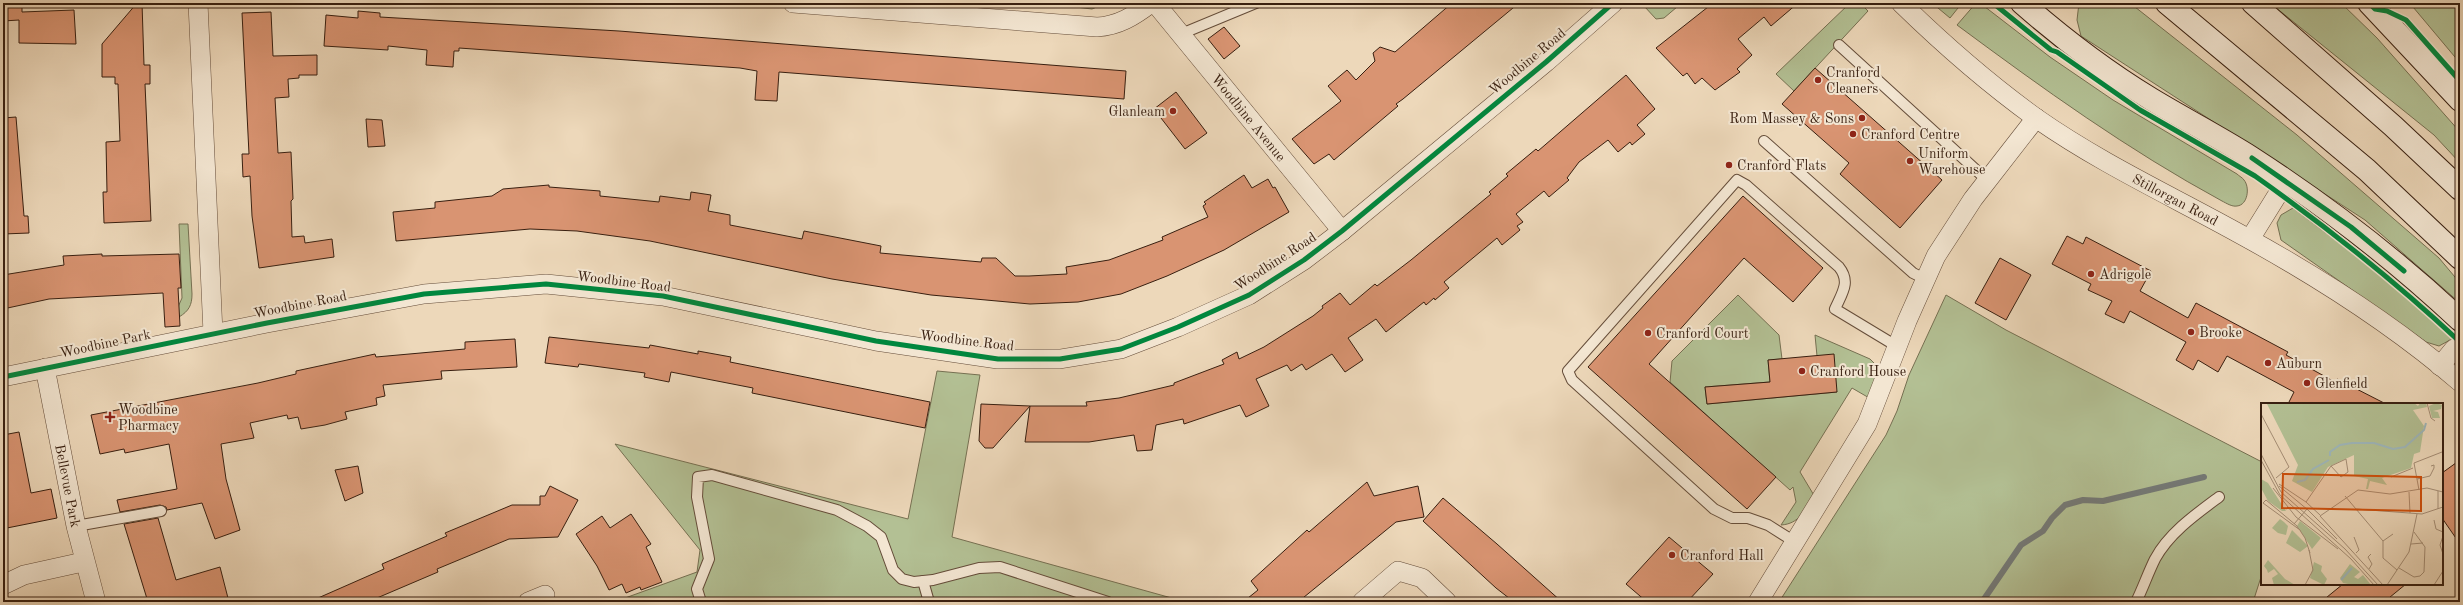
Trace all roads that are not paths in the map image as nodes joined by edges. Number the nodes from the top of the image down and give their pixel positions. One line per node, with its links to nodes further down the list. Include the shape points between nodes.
1 (198, 3): 25 (street)
2 (793, 3): 3 (street, via 1097,27 1110,26 1124,20)
3 (1151, 3)
4 (1155, 3): 12 (street, Woodbine Avenue)
5 (1256, 3): 12 (lane)
6 (1613, 3): 20 (street, Woodbine Road, via 1546,62)
7 (1901, 3): 15 (street, Stillorgan Road, via 1935,36)
8 (2022, 3): 18 (main road, via 2054,31 2106,69)
9 (2168, 3): 22 (main road, via 2367,170)
10 (2253, 3): 19 (main road, via 2393,126)
11 (2370, 3): 14 (main road)
12 (1181, 34): 20 (street, Woodbine Avenue)
13 (1839, 45): 17 (lane)
14 (2460, 100)
15 (2036, 118): 17 (street); 21 (street, Stillorgan Road, via 2150,186)
16 (1764, 141): 23 (lane, via 1913,273)
17 (1987, 180): 23 (street, via 1936,256)
18 (2286, 181): 21 (street); 24 (main road, via 2351,227)
19 (2460, 189)
20 (1342, 231): 25 (street, Woodbine Road, via 1304,260 1249,295 1121,349 1060,359 998,359 876,341 663,296 546,284 424,294)
21 (2250, 239): 28 (street, Stillorgan Road, via 2361,308)
22 (2460, 258)
23 (1927, 280): 26 (street, via 1907,321)
24 (2460, 320)
25 (213, 333): 29 (street, Woodbine Park)
26 (1898, 347): 35 (street, via 1867,424); 35 (lane, via 1835,309 1845,284 1845,275 1746,185 1737,180 1568,371 1572,380 1714,509 1732,518 1748,518 1768,525)
27 (2454, 349): 28 (street)
28 (2440, 366): 31 (street, Stillorgan Road)
29 (44, 368): 30 (street, Woodbine Park); 34 (street, Bellevue Park)
30 (3, 377)
31 (2460, 382)
32 (2219, 497): 48 (lane, via 2194,515 2170,538 2155,559)
33 (161, 510): 34 (lane)
34 (76, 526): 36 (street, Bellevue Park)
35 (1795, 542): 47 (street)
36 (84, 562): 38 (street, via 24,575); 40 (street, Bellevue Park)
37 (923, 581): 42 (lane, via 902,579 893,570 881,537 867,526 837,510 712,475 698,477 697,497 709,559 697,589); 43 (lane); 44 (lane, via 980,568 1000,567)
38 (3, 585)
39 (546, 595): 41 (street)
40 (96, 602)
41 (528, 602)
42 (701, 602)
43 (929, 602)
44 (1108, 602)
45 (1362, 602): 46 (street, via 1398,571 1422,578)
46 (1447, 602)
47 (1758, 602)
48 (2136, 602)

